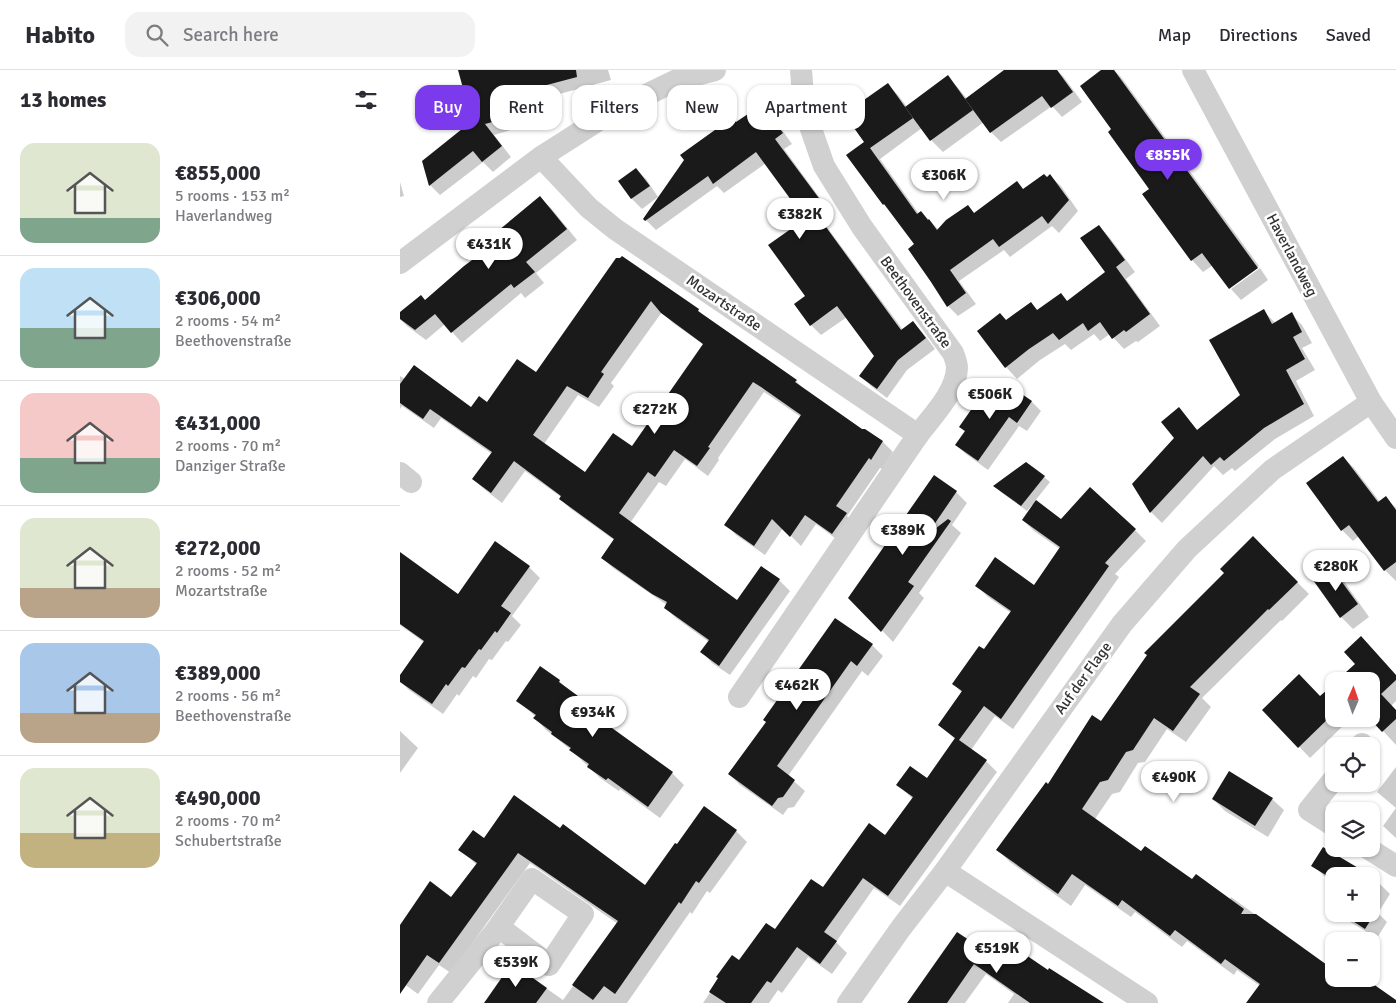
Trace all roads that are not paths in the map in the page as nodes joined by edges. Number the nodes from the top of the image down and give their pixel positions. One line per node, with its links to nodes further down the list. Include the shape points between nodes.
1 (714, 70): 4 (street, via 677,80 613,111)
2 (801, 70): 7 (street, Beethovenstraße, via 804,109 824,166 862,228 953,353 958,366 955,382)
3 (1193, 70): 6 (street, Haverlandweg)
4 (540, 157): 5 (street); 7 (street, Mozartstraße, via 589,208 615,229)
5 (400, 263)
6 (1371, 402): 8 (street, Haverlandweg); 14 (street, Auf der Flage, via 1272,470 1187,548 1122,624)
7 (918, 435): 9 (street, Beethovenstraße)
8 (1396, 438)
9 (739, 697)
10 (1325, 790): 11 (street, via 1309,810)
11 (1325, 820)
12 (1380, 856): 13 (street)
13 (1396, 866)
14 (945, 871): 17 (street, Auf der Flage); 18 (street)
15 (499, 927): 16 (street)
16 (438, 1003)
17 (848, 1003)
18 (1147, 1003)

